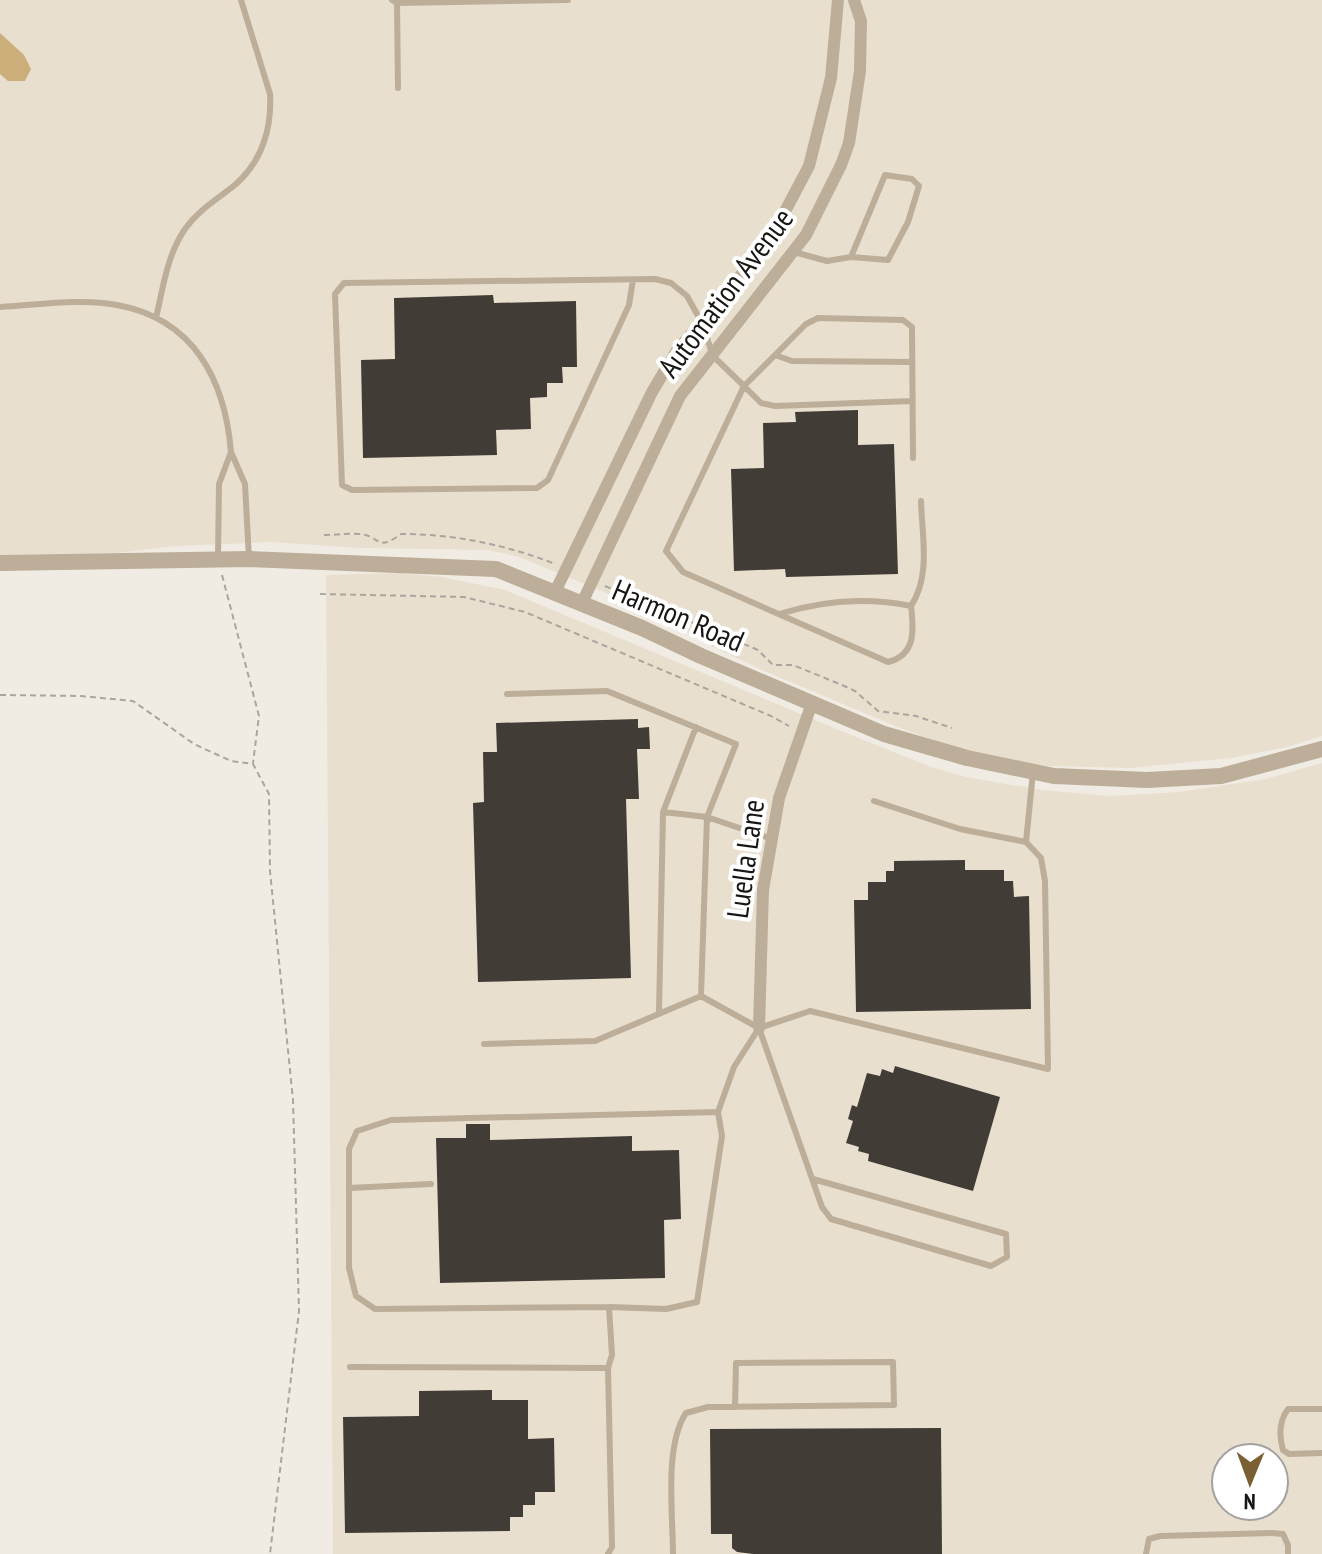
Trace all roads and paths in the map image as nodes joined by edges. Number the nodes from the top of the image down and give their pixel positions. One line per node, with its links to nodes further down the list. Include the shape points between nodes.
1 (241, 0): 11 (lane, via 270,94 267,134 247,173 184,230 169,262)
2 (568, 0): 5 (lane)
3 (838, 0): 12 (street, Automation Avenue, via 831,78 809,166 753,261)
4 (854, 0): 7 (street, Automation Avenue, via 861,21 860,71 849,143 821,208)
5 (395, 1): 6 (lane)
6 (398, 88)
7 (794, 252): 8 (lane, via 827,261); 14 (street, Automation Avenue)
8 (851, 257): 8 (lane, via 888,260 919,186 912,179 885,175)
9 (633, 280): 9 (lane, via 344,283 335,294 342,485 352,490 537,488 548,480 629,305); 12 (lane, via 671,283 687,296)
10 (0, 307): 11 (lane, via 94,303)
11 (156, 318): 18 (lane, via 188,341 213,375 226,410)
12 (702, 323): 14 (lane); 25 (street, Automation Avenue, via 676,352 652,392)
13 (775, 355): 15 (lane, via 792,361); 15 (lane, via 818,318 903,320 912,327); 16 (lane)
14 (713, 356): 16 (lane); 26 (street, Automation Avenue, via 680,396)
15 (912, 362): 17 (lane)
16 (744, 386): 17 (lane, via 761,403 775,406); 28 (lane, via 666,551 683,572)
17 (912, 401): 19 (lane)
18 (231, 452): 21 (lane, via 219,484); 22 (lane, via 245,484)
19 (913, 458)
20 (921, 501): 27 (lane, via 923,577)
21 (218, 559): 22 (street, Harmon Road); 23 (street, Harmon Road); 35 (path, via 259,716)
22 (249, 559): 25 (street, Harmon Road, via 496,569)
23 (0, 563)
24 (320, 594): 33 (path, via 464,597 525,612)
25 (554, 594): 26 (street, Harmon Road)
26 (581, 605): 31 (street, Harmon Road)
27 (911, 606): 28 (lane, via 883,600 810,604); 28 (lane, via 910,648 888,662)
28 (779, 614)
29 (507, 694): 32 (lane, via 607,691)
30 (0, 695): 35 (path, via 133,701 194,744 231,761)
31 (812, 703): 33 (street, Luella Lane); 36 (street, Harmon Road, via 884,734)
32 (696, 727): 38 (lane); 39 (lane, via 736,744)
33 (802, 732): 40 (street, Luella Lane, via 779,798)
34 (1322, 749): 36 (street, Harmon Road, via 1221,776 1147,780)
35 (253, 764): 56 (path, via 269,794 270,871 293,1100 299,1311)
36 (1033, 771): 41 (lane)
37 (874, 801): 41 (lane, via 960,829)
38 (663, 812): 39 (lane); 43 (lane)
39 (707, 817): 40 (lane); 42 (lane)
40 (772, 839): 44 (street, Luella Lane, via 763,890)
41 (1026, 842): 44 (lane, via 1041,858 1045,881 1048,1069 810,1011)
42 (701, 996): 43 (lane); 44 (lane)
43 (659, 1013): 45 (lane, via 595,1041)
44 (759, 1028): 46 (lane, via 734,1067); 47 (lane)
45 (484, 1044)
46 (718, 1112): 49 (lane, via 391,1120 357,1131 349,1149); 50 (lane, via 722,1136 697,1302 666,1309)
47 (813, 1179): 47 (lane, via 831,1219 991,1266 1007,1257 1006,1234)
48 (431, 1184): 49 (lane)
49 (349, 1188): 50 (lane, via 349,1268 356,1296 375,1309)
50 (609, 1307): 52 (lane)
51 (350, 1367): 52 (lane)
52 (608, 1368): 57 (lane)
53 (735, 1407): 53 (lane, via 894,1405 893,1362 736,1363); 58 (lane, via 686,1413 679,1423 673,1443)
54 (1322, 1409): 55 (lane, via 1288,1409 1281,1435 1289,1454)
55 (1322, 1453)
56 (270, 1554)
57 (608, 1554)
58 (673, 1554)
59 (1146, 1554): 60 (lane, via 1149,1539 1160,1536 1272,1533 1283,1534)
60 (1288, 1554)

